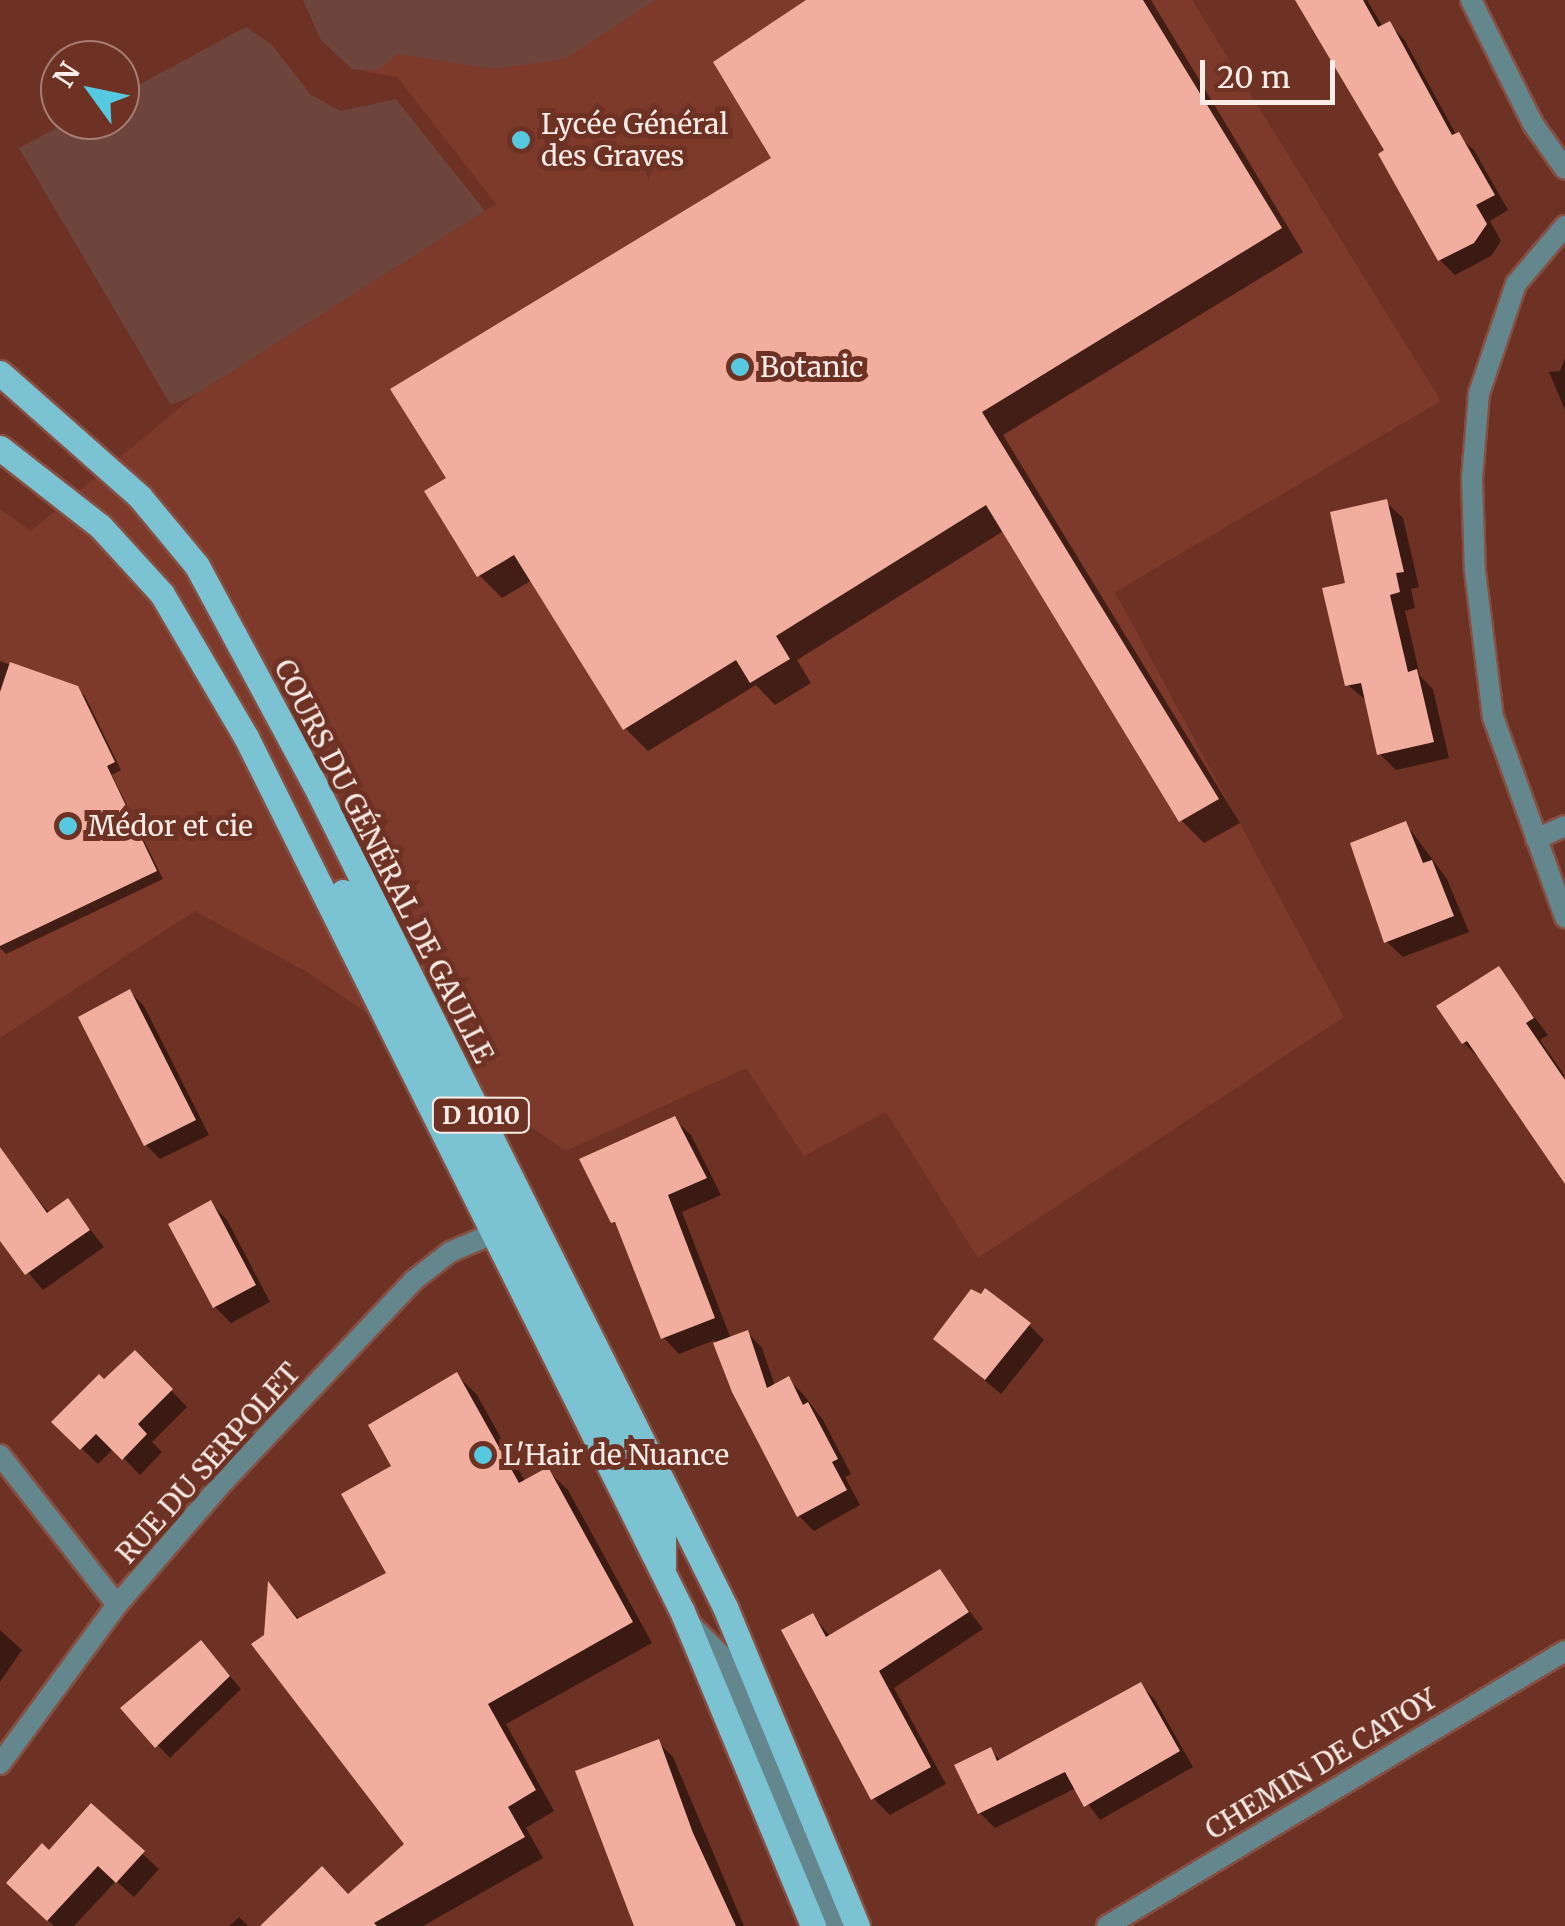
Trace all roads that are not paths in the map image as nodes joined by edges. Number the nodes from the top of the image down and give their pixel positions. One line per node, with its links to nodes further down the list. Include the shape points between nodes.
1 (1471, 0): 2 (street, via 1533,124)
2 (1565, 169)
3 (1565, 226): 7 (street, via 1516,284 1478,393 1472,478 1474,571 1493,717)
4 (0, 373): 9 (main road, COURS DU GÉNÉRAL DE GAULLE / D 1010, via 140,497 197,566 318,792)
5 (0, 448): 9 (main road, COURS DU GÉNÉRAL DE GAULLE / D 1010, via 100,526 162,594)
6 (1565, 826): 7 (street)
7 (1536, 839): 8 (street)
8 (1565, 917)
9 (479, 1160): 10 (main road, COURS DU GÉNÉRAL DE GAULLE / D 1010); 10 (main road, COURS DU GÉNÉRAL DE GAULLE / D 1010)
10 (510, 1225): 12 (street, RUE DU SERPOLET, via 450,1252 413,1282 225,1480); 13 (main road, COURS DU GÉNÉRAL DE GAULLE / D 1010); 18 (main road, COURS DU GÉNÉRAL DE GAULLE / D 1010, via 725,1607)
11 (0, 1455): 12 (street)
12 (118, 1605): 15 (street, RUE DU SERPOLET)
13 (685, 1619): 16 (main road, COURS DU GÉNÉRAL DE GAULLE / D 1010); 17 (street, via 723,1658)
14 (1565, 1651): 19 (street, CHEMIN DE CATOY)
15 (0, 1764)
16 (813, 1926)
17 (834, 1926)
18 (856, 1926)
19 (1106, 1926)

